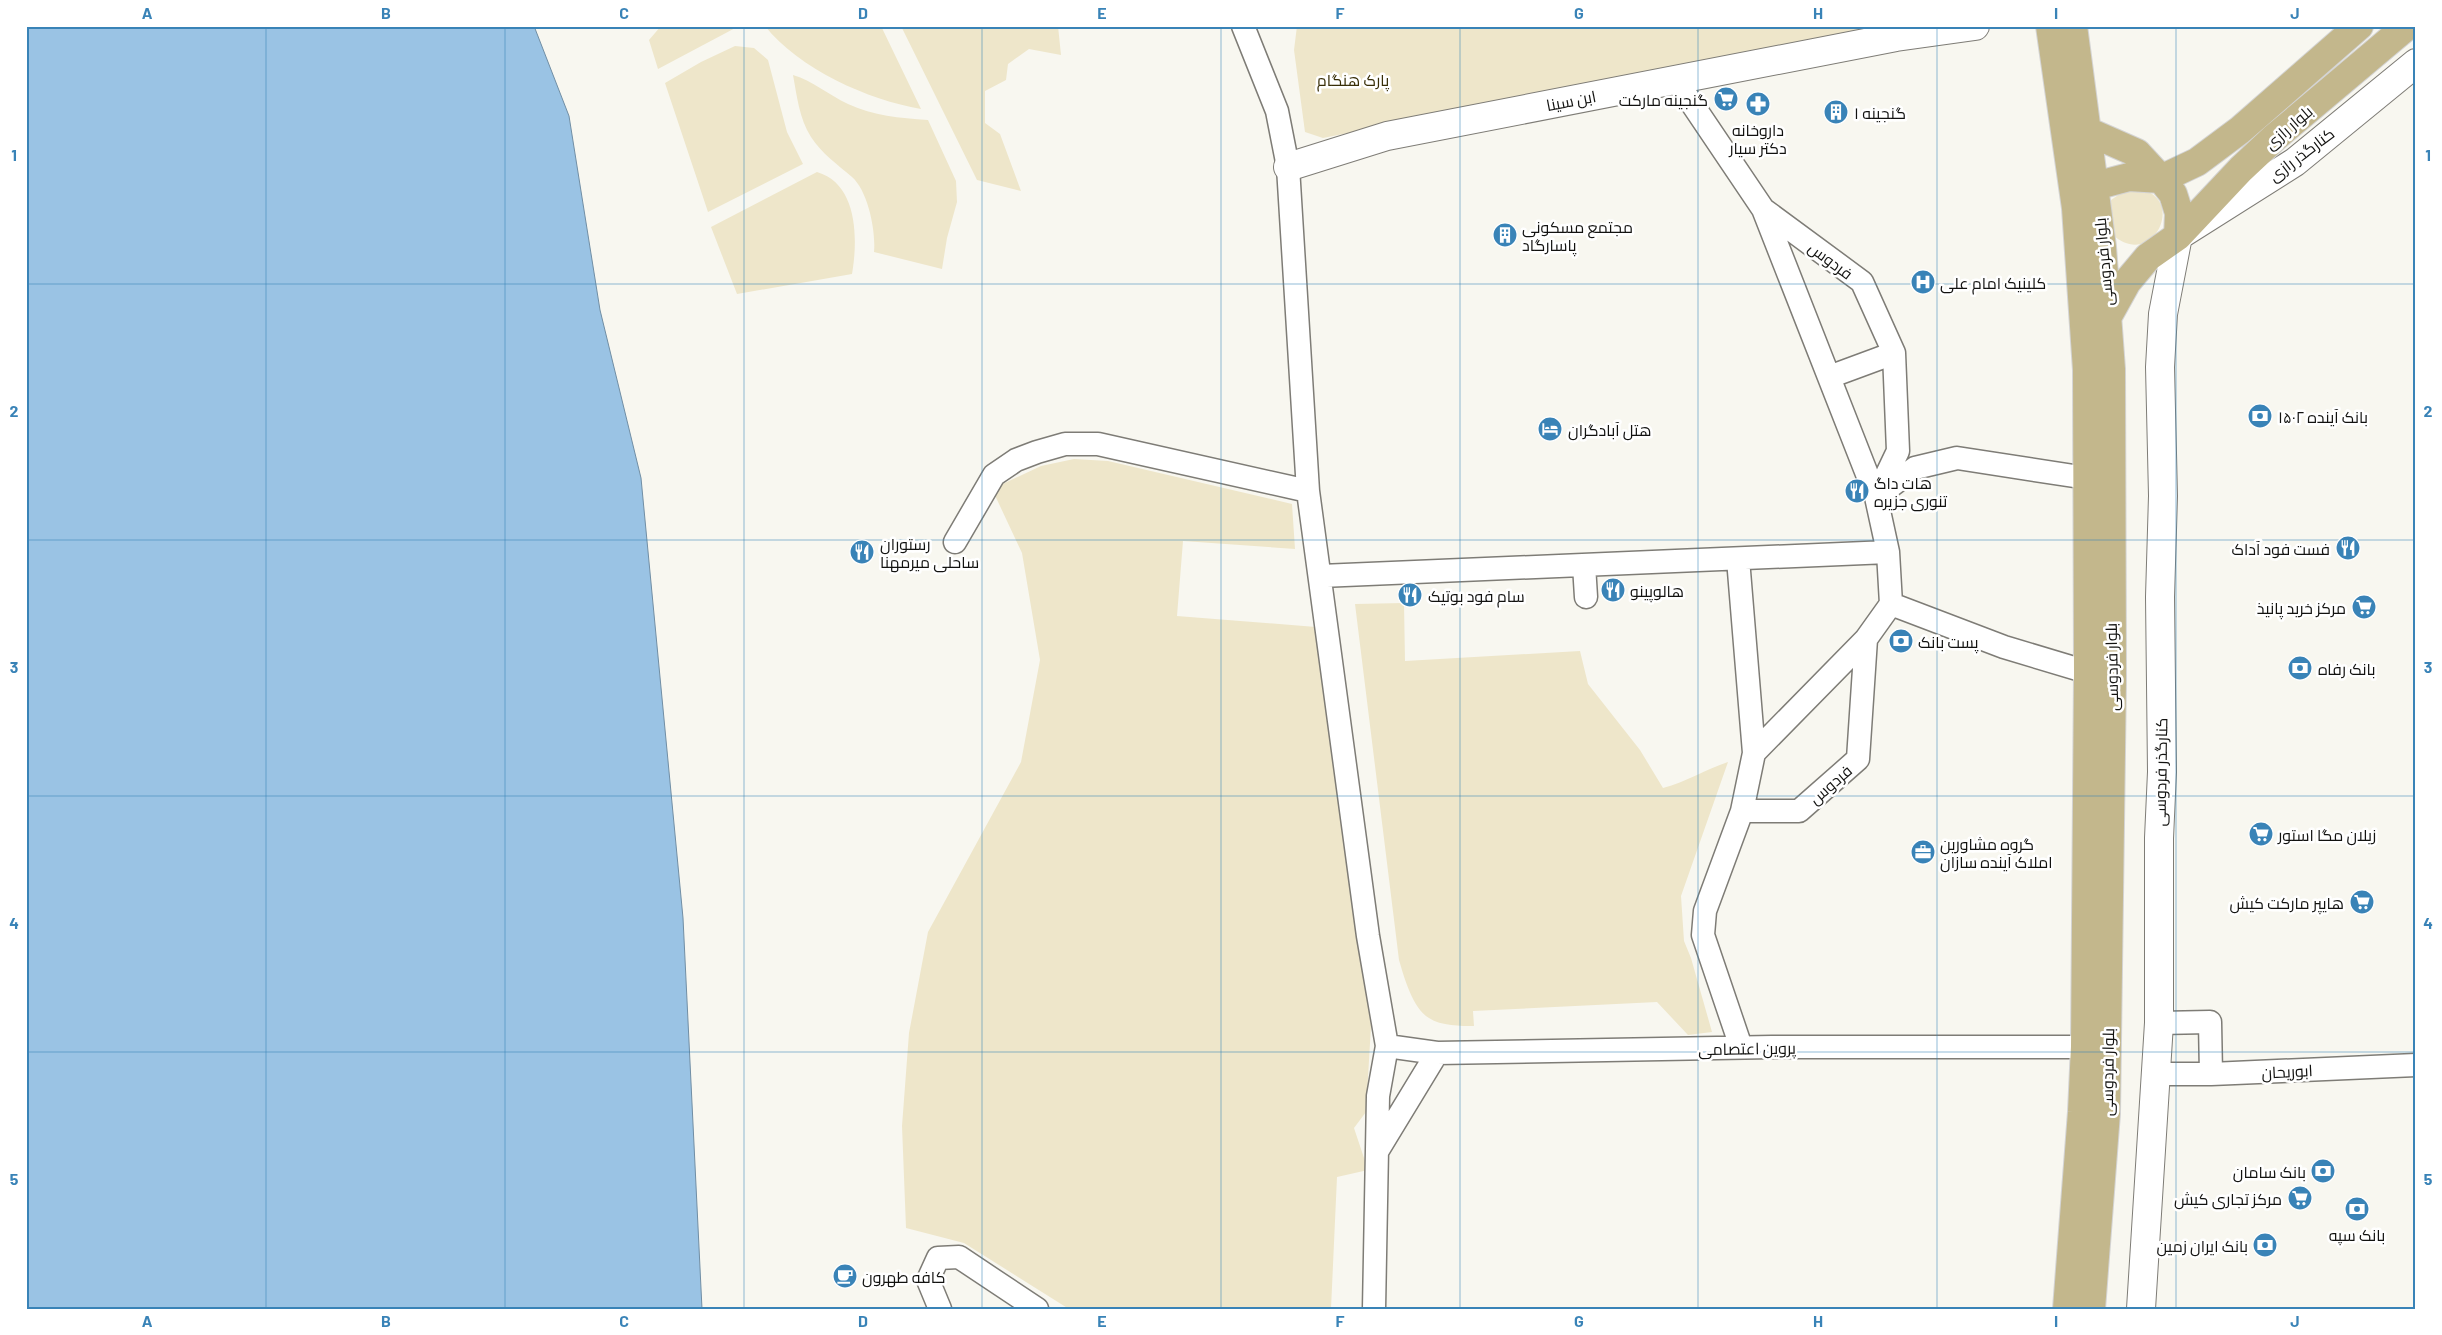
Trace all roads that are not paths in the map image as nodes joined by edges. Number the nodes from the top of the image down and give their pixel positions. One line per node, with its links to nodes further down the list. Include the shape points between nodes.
1 (1243, 26): 11 (street, via 1277,111)
2 (1975, 26): 8 (street, ابن سینا, via 1896,37)
3 (2050, 26): 15 (main road, بلوار فردوسی)
4 (2072, 26): 10 (main road, بلوار فردوسی)
5 (2359, 26): 9 (main road, بلوار رازی)
6 (2408, 26): 12 (main road, بلوار رازی)
7 (2416, 62): 17 (street, کنارگذر رازی, via 2295,162)
8 (1676, 80): 11 (street, ابن سینا, via 1387,136); 16 (street, فردوس)
9 (2240, 130): 12 (main road); 13 (main road, بلوار رازی, via 2197,162)
10 (2087, 132): 13 (main road, via 2137,153); 14 (main road, بلوار فردوسی)
11 (1288, 167): 24 (street)
12 (2241, 169): 17 (main road, بلوار رازی)
13 (2161, 179): 14 (main road, via 2129,177); 17 (main road, via 2173,194 2179,213)
14 (2095, 186): 15 (main road); 18 (main road, بلوار فردوسی)
15 (2076, 208): 18 (main road, بلوار فردوسی)
16 (1763, 209): 21 (street, فردوس, via 1862,282); 22 (street, فردوس)
17 (2178, 236): 19 (main road); 37 (street, کنارگذر فردوسی, via 2164,314 2160,367 2163,496)
18 (2091, 241): 19 (main road, via 2124,256); 20 (main road, بلوار فردوسی); 23 (main road, بلوار فردوسی)
19 (2148, 257): 20 (main road, via 2127,282)
20 (2108, 318): 34 (main road, بلوار فردوسی, via 2111,378)
21 (1894, 353): 22 (street); 25 (street, فردوس, via 1898,451)
22 (1829, 377): 25 (street, فردوس)
23 (2087, 478): 25 (street, via 1957,458 1916,468); 34 (main road, بلوار فردوسی)
24 (1308, 491): 26 (street, via 1098,444 1065,444 1016,460 994,474); 30 (street)
25 (1876, 497): 27 (street, فردوس)
26 (955, 542)
27 (1888, 552): 28 (street); 32 (street, فردوس)
28 (1738, 558): 29 (street); 35 (street)
29 (1584, 565): 30 (street); 31 (street)
30 (1321, 576): 38 (street, via 1368,936)
31 (1586, 597)
32 (1891, 604): 33 (street); 34 (street, via 2004,647)
33 (1866, 638): 35 (street); 36 (street, فردوس, via 1858,759 1799,811)
34 (2100, 676): 40 (main road, بلوار فردوسی)
35 (1754, 752): 36 (street)
36 (1742, 811): 39 (street, via 1705,911 1703,935)
37 (2159, 1023): 43 (street, کنارگذر فردوسی); 44 (street, via 2210,1022)
38 (1387, 1046): 41 (street, پروین اعتصامی); 45 (street, via 1378,1096)
39 (1741, 1047): 40 (street, پروین اعتصامی); 41 (street, پروین اعتصامی)
40 (2096, 1047): 49 (main road, بلوار فردوسی, via 2082,1112); 50 (main road, بلوار فردوسی, via 2106,1114)
41 (1437, 1053): 45 (street)
42 (2416, 1065): 44 (street, ابوریحان)
43 (2158, 1074): 44 (street, ابوریحان); 51 (street, کنارگذر فردوسی)
44 (2211, 1074)
45 (1376, 1153): 48 (street)
46 (940, 1309): 47 (street, via 928,1280 938,1258 959,1257)
47 (1037, 1309)
48 (1374, 1309)
49 (2067, 1309)
50 (2091, 1309)
51 (2141, 1309)

